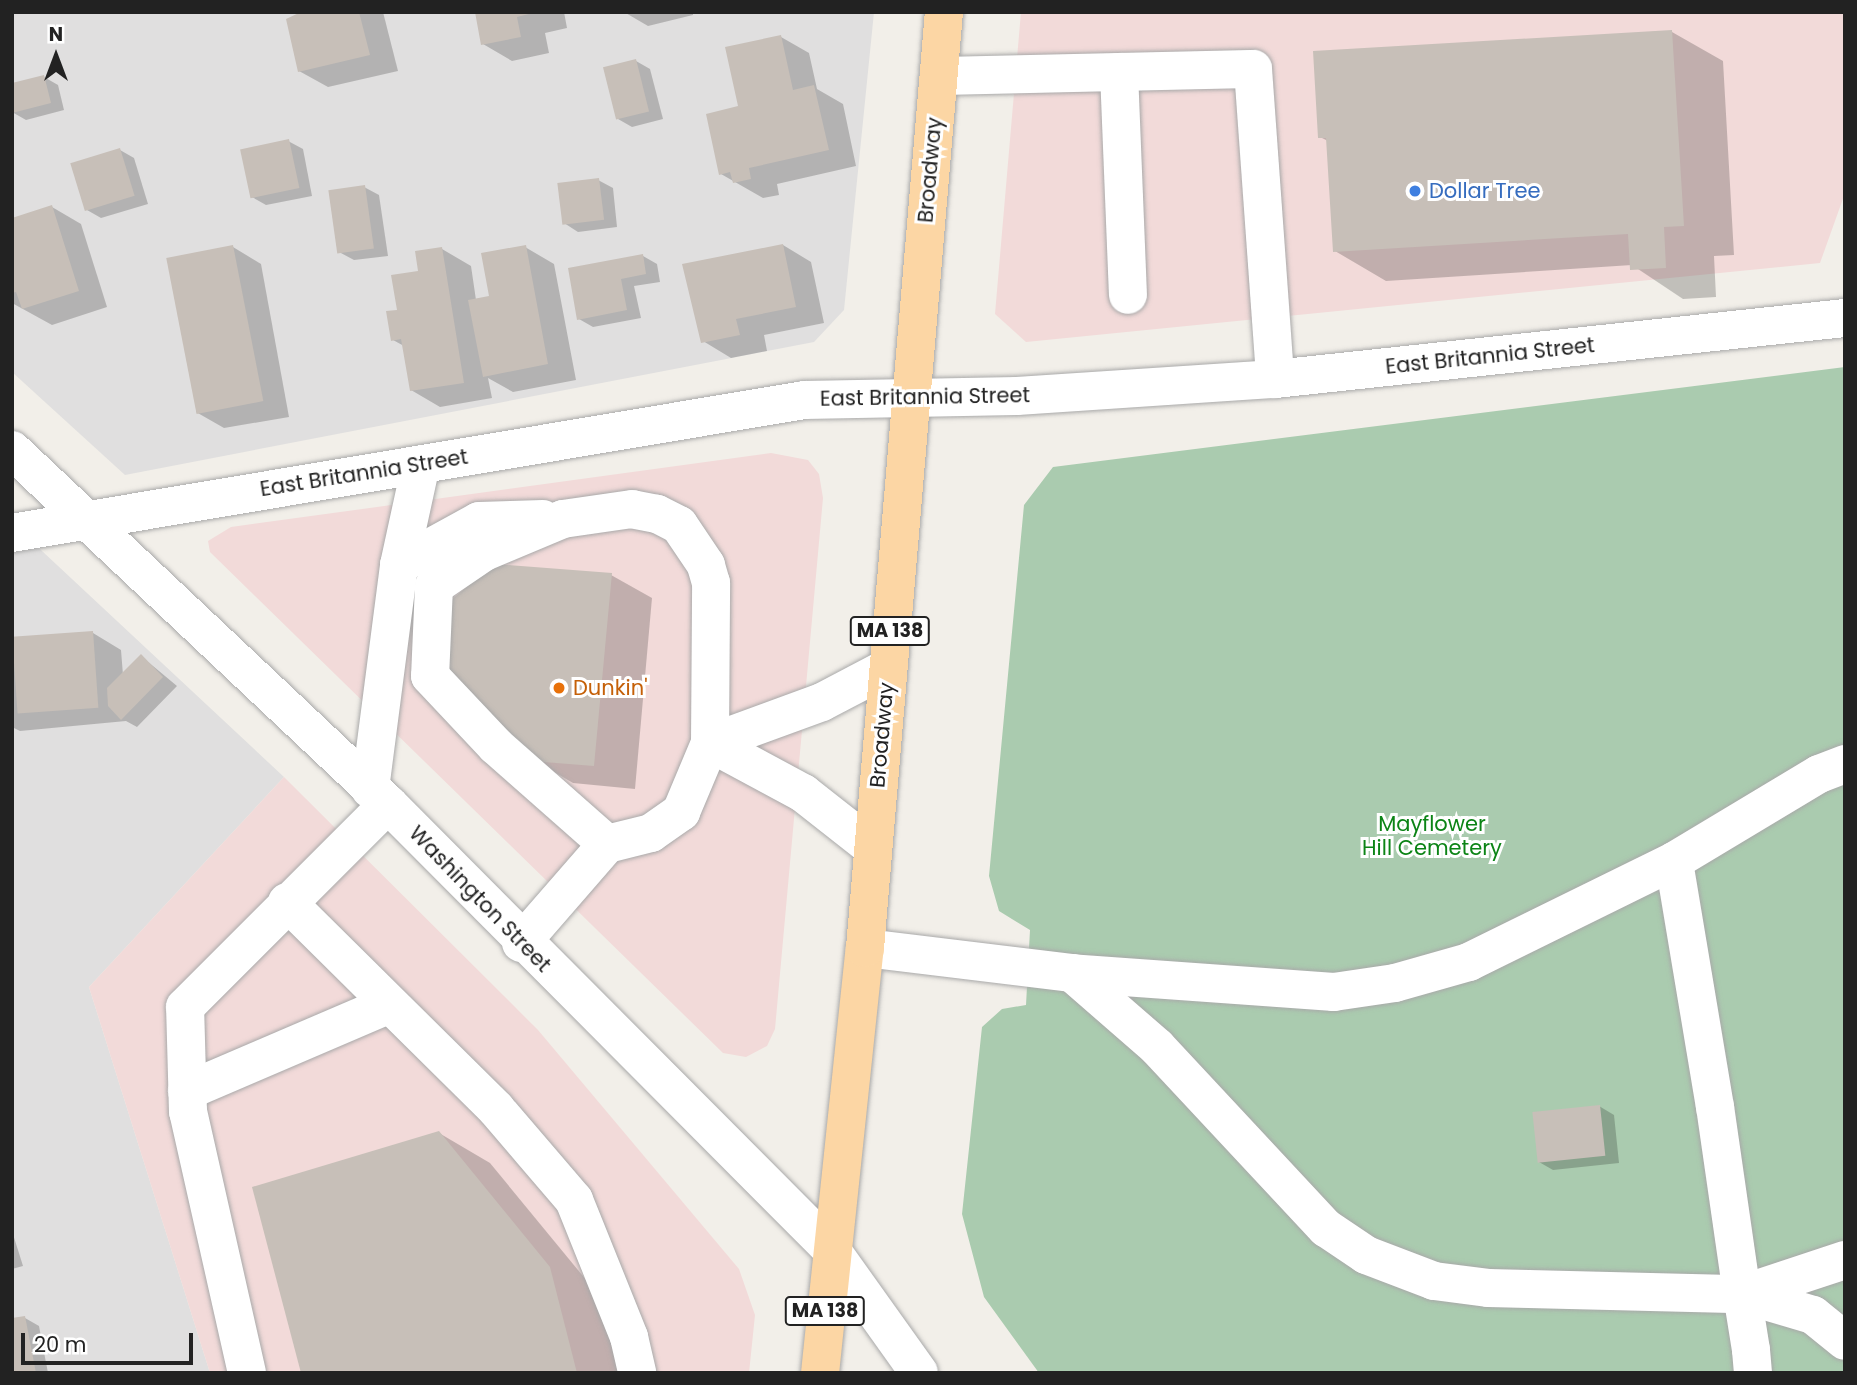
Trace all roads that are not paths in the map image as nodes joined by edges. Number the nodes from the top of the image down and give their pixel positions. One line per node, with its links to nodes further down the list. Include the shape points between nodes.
1 (944, 12): 3 (main road, Broadway / MA 138)
2 (1119, 72): 3 (street); 4 (street); 6 (street, via 1253,69)
3 (939, 76): 7 (main road, Broadway / MA 138)
4 (1128, 295)
5 (1845, 318): 6 (street, East Britannia Street)
6 (1275, 379): 7 (street, East Britannia Street, via 1017,396)
7 (910, 398): 9 (street, East Britannia Street, via 804,400); 14 (main road, Broadway / MA 138)
8 (12, 450): 10 (street, Washington Street)
9 (421, 464): 10 (street, East Britannia Street); 13 (street)
10 (85, 518): 12 (street, East Britannia Street); 17 (street, Washington Street)
11 (563, 519): 13 (street, via 479,521); 15 (street, via 632,509 657,514 678,526 697,546 710,583); 18 (street, via 484,552 435,586 429,676 496,746)
12 (12, 533)
13 (399, 565): 17 (street)
14 (887, 668): 15 (street, via 822,702); 19 (main road, Broadway / MA 138)
15 (710, 743): 18 (street, via 681,812 651,833); 19 (street, via 803,793)
16 (1845, 764): 20 (street, via 1819,774)
17 (379, 796): 21 (street); 22 (street, Washington Street)
18 (607, 844): 22 (street)
19 (873, 848): 23 (main road, Broadway / MA 138)
20 (1674, 861): 24 (street, via 1469,962 1395,983 1334,992); 29 (street)
21 (286, 902): 25 (street); 26 (street, via 185,1007)
22 (521, 943): 27 (street, Washington Street)
23 (865, 948): 24 (street); 27 (main road, Broadway / MA 138)
24 (1072, 973): 29 (street, via 1157,1048 1326,1228 1366,1255 1434,1281 1488,1289)
25 (387, 1005): 26 (street); 32 (street, via 496,1109 574,1200 629,1337)
26 (187, 1102): 31 (street)
27 (830, 1248): 33 (main road, Broadway / MA 138); 34 (street, Washington Street)
28 (1845, 1260): 29 (street)
29 (1742, 1294): 30 (street, via 1813,1315); 35 (street)
30 (1845, 1342)
31 (247, 1373)
32 (637, 1373)
33 (820, 1373)
34 (919, 1373)
35 (1753, 1373)

